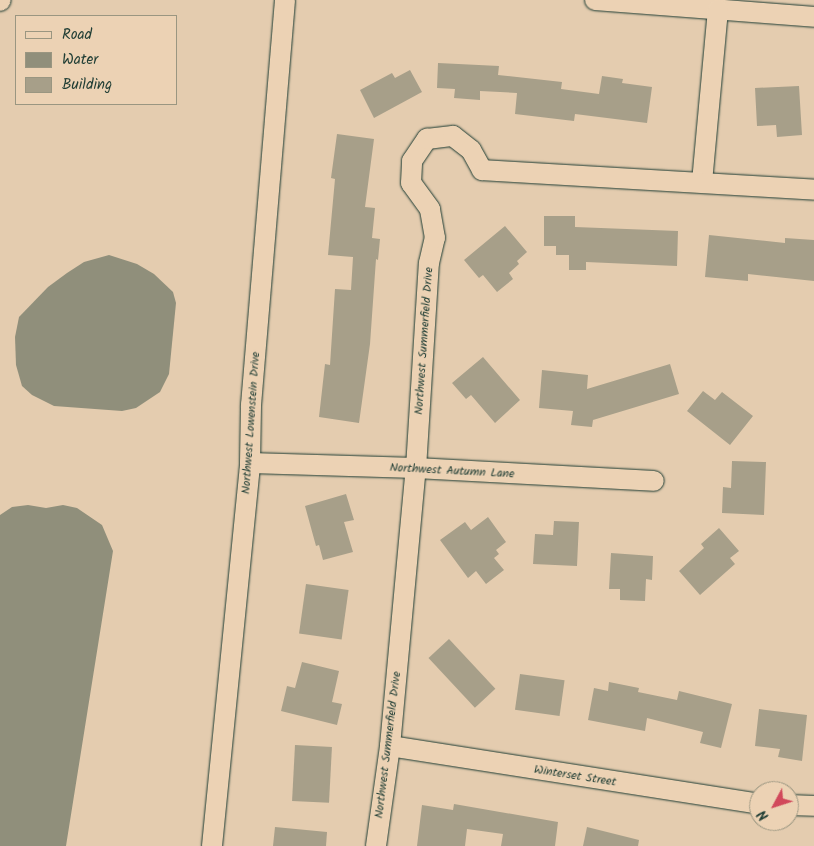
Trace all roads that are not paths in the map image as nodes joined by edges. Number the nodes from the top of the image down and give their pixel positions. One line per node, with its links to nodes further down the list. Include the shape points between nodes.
1 (285, 0): 7 (street, Northwest Lowenstein Drive, via 251,405)
2 (595, 0): 3 (street)
3 (718, 10): 4 (street); 5 (street)
4 (814, 17)
5 (702, 182): 6 (street, Northwest Summerfield Drive); 8 (street, Northwest Summerfield Drive, via 482,170 471,150 453,136 427,139 412,161 411,183 430,208 435,238 429,262)
6 (814, 190)
7 (250, 463): 8 (street, Northwest Autumn Lane); 14 (street, Northwest Lowenstein Drive)
8 (416, 468): 9 (street, Northwest Autumn Lane); 10 (street, Northwest Summerfield Drive)
9 (654, 481)
10 (390, 746): 11 (street, Winterset Street); 15 (street, Northwest Summerfield Drive)
11 (749, 802)
12 (799, 805): 13 (street)
13 (814, 806)
14 (212, 846)
15 (376, 846)

